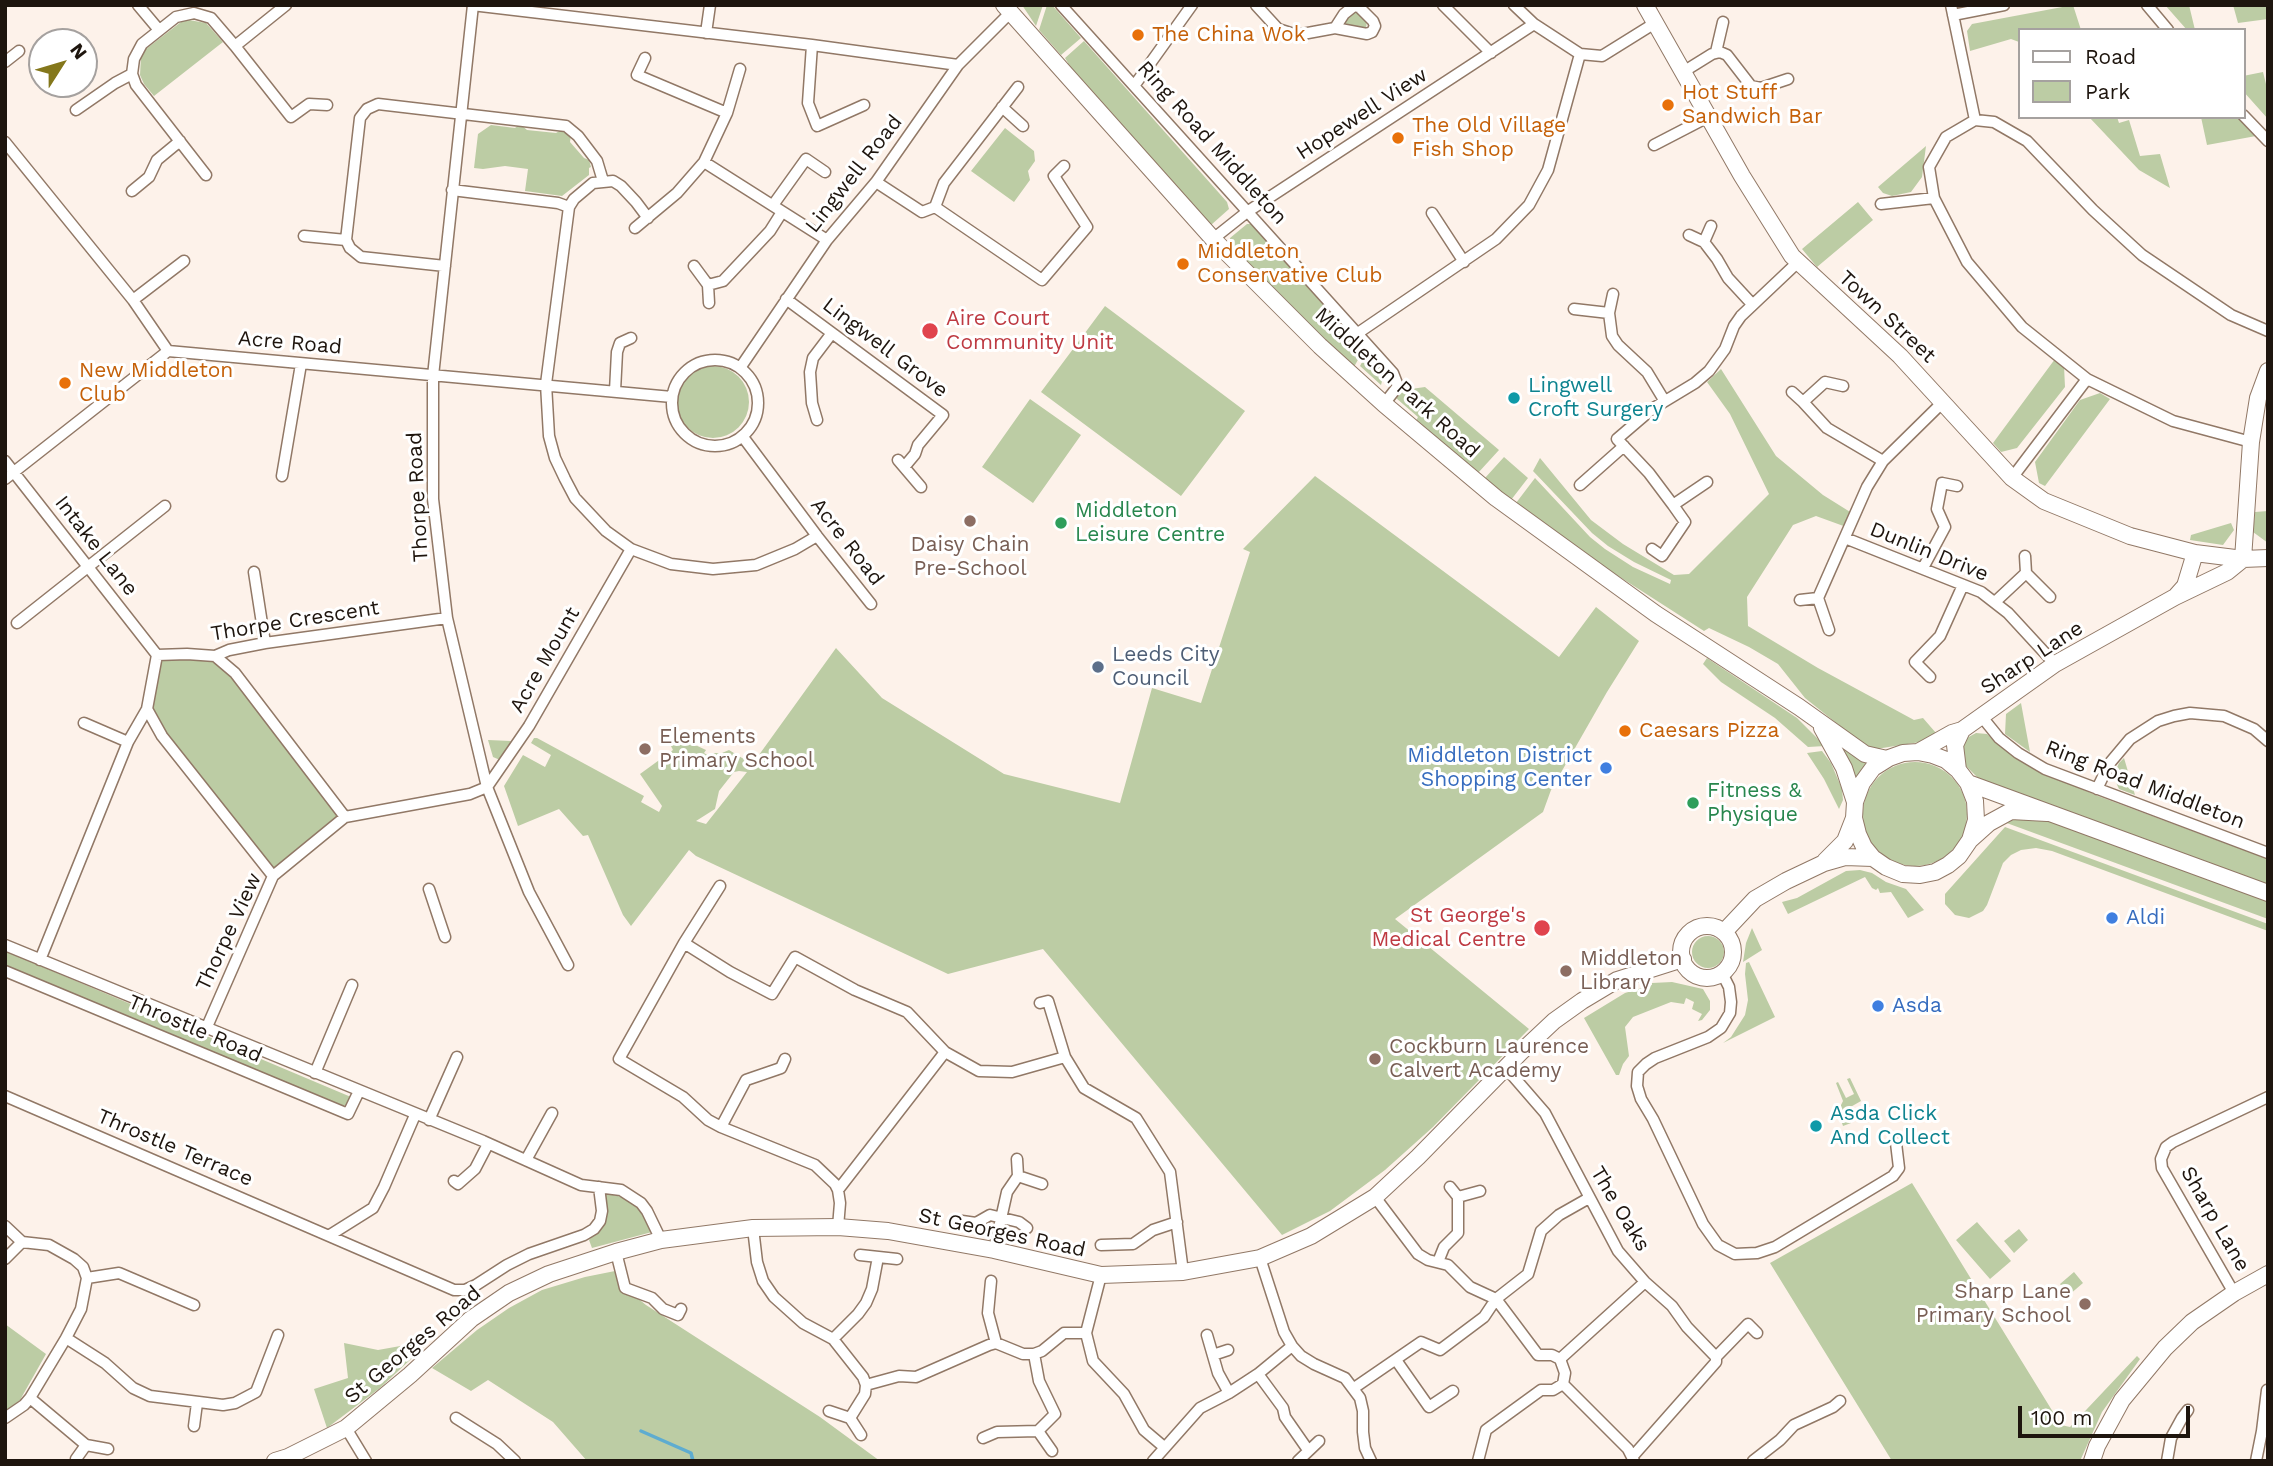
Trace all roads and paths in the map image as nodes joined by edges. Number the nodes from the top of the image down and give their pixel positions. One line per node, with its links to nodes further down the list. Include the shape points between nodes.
1 (138, 5): 20 (street)
2 (286, 5): 23 (street)
3 (472, 5): 21 (street); 41 (street, Thorpe Road)
4 (710, 5): 21 (street)
5 (1061, 5): 35 (street, Ring Road Middleton)
6 (1192, 5): 35 (street)
7 (1256, 5): 18 (street, via 1287,33)
8 (1443, 5): 26 (street)
9 (1514, 5): 17 (street)
10 (1644, 5): 16 (street, Town Street)
11 (2004, 5): 14 (street)
12 (2147, 5): 19 (street)
13 (1007, 9): 30 (street, Lingwell Road); 71 (street, Middleton Park Road)
14 (1952, 10): 45 (street)
15 (1723, 22): 25 (street)
16 (1654, 23): 27 (street, via 1602,56); 32 (street, Town Street)
17 (1534, 24): 26 (street, Hopewell View); 27 (street)
18 (1335, 28)
19 (2166, 28)
20 (159, 30): 23 (street, via 176,17 194,13 211,18); 33 (street, via 142,44)
21 (706, 33): 22 (street)
22 (812, 45): 30 (street); 37 (street, via 808,103 817,126)
23 (235, 46): 38 (street, via 291,117 309,104)
24 (19, 51): 29 (street)
25 (1716, 52): 32 (street); 34 (street, via 1727,55 1751,86 1761,88)
26 (1491, 53): 64 (street, Hopewell View)
27 (1580, 54): 76 (street, via 1548,170 1529,205 1496,239)
28 (645, 58): 42 (street, via 638,75)
29 (5, 62)
30 (958, 65): 56 (street, Lingwell Road)
31 (740, 69): 42 (street)
32 (1683, 72): 43 (street, Town Street)
33 (132, 74): 40 (street); 47 (street)
34 (1788, 79)
35 (1134, 86): 64 (street, Ring Road Middleton)
36 (1018, 87): 39 (street)
37 (864, 104)
38 (327, 105)
39 (1002, 107): 46 (street); 62 (street, via 944,183)
40 (76, 110)
41 (460, 113): 55 (street, via 566,125 597,161); 57 (street, Thorpe Road); 72 (street, via 378,104 368,108 360,118)
42 (727, 113): 51 (street)
43 (1708, 117): 49 (street); 77 (street, Town Street)
44 (2245, 117): 48 (street)
45 (1975, 120): 59 (street, via 1947,137 1929,167); 88 (street, via 1994,122 2027,141 2142,256 2231,315)
46 (1023, 126)
47 (180, 141): 54 (street); 58 (street)
48 (2268, 141)
49 (1654, 145)
50 (7, 148): 83 (street)
51 (704, 162): 63 (street); 66 (street)
52 (1064, 166): 62 (street, via 1054,176 1087,227 1042,280)
53 (825, 172): 63 (street, via 806,159)
54 (206, 175)
55 (603, 181): 61 (street, via 593,183); 66 (street, via 621,186)
56 (876, 182): 62 (street, via 922,212); 73 (street, Lingwell Road)
57 (452, 190): 61 (street); 78 (street, Thorpe Road)
58 (132, 191)
59 (1934, 198): 60 (street); 98 (street, via 1967,262 2022,327)
60 (1881, 204)
61 (569, 206): 100 (street)
62 (935, 207)
63 (777, 209): 73 (street); 80 (street, via 770,231 723,281)
64 (1247, 212): 71 (street, Hopewell View); 90 (street, Ring Road Middleton)
65 (1432, 213): 76 (street)
66 (648, 218): 68 (street)
67 (1711, 226): 74 (street)
68 (635, 228)
69 (1689, 235): 74 (street)
70 (304, 236): 72 (street)
71 (1213, 239): 108 (street, Middleton Park Road)
72 (346, 240): 78 (street, via 361,257)
73 (827, 240): 82 (street, Lingwell Road)
74 (1703, 242): 85 (street)
75 (184, 261): 83 (street)
76 (1464, 262): 90 (street)
77 (1797, 262): 85 (street); 106 (street, Town Street)
78 (445, 267): 97 (street, Thorpe Road)
79 (694, 267): 80 (street)
80 (708, 285): 84 (street)
81 (1613, 294): 87 (street)
82 (786, 299): 89 (street, Lingwell Grove); 94 (street, Lingwell Road)
83 (133, 300): 92 (street)
84 (709, 303)
85 (1752, 304): 105 (street, via 1709,371)
86 (1574, 309): 87 (street)
87 (1609, 313): 105 (street, via 1612,336 1647,372)
88 (2268, 331)
89 (832, 332): 109 (street, via 813,358 810,372); 121 (street, Lingwell Grove, via 943,415 915,454 901,463)
90 (1358, 333): 108 (street, Ring Road Middleton, via 1393,373 1398,386)
91 (631, 338): 102 (street, via 620,343 617,352)
92 (168, 351): 93 (street, Acre Road); 115 (street)
93 (301, 364): 97 (street, Acre Road); 116 (street)
94 (740, 368): 104 (street, via 720,360 705,361 684,373); 110 (street, via 751,378 758,402 754,422)
95 (1822, 369): 99 (street)
96 (2268, 371): 111 (street)
97 (433, 376): 100 (street, Acre Road); 143 (street, Thorpe Road, via 433,499)
98 (2087, 379): 111 (street, via 2173,421); 117 (street)
99 (1825, 382): 101 (street); 107 (street)
100 (546, 384): 102 (street, Acre Road); 126 (street, via 549,436 565,480 589,515)
101 (1843, 386)
102 (615, 391): 104 (street, Acre Road)
103 (1792, 392): 107 (street)
104 (672, 397): 110 (street, via 678,426 696,442 718,446)
105 (1664, 400): 112 (street, via 1617,439)
106 (1944, 401): 114 (street); 117 (street, Town Street)
107 (1803, 402): 114 (street, via 1827,428)
108 (1384, 404): 154 (street, Middleton Park Road, via 1556,543)
109 (817, 420)
110 (743, 437): 124 (street, Acre Road)
111 (2250, 442): 131 (street)
112 (1624, 446): 119 (street); 122 (street)
113 (5, 461): 115 (street, Intake Lane)
114 (1883, 461): 125 (street)
115 (9, 475): 132 (street, Intake Lane)
116 (282, 475)
117 (2012, 478): 128 (street, Town Street, via 2044,501 2096,523)
118 (1707, 482): 122 (street)
119 (1580, 485)
120 (1956, 486): 133 (street, via 1942,483 1937,509 1945,527)
121 (921, 487)
122 (1673, 505): 127 (street, via 1685,522 1662,556)
123 (165, 506): 132 (street)
124 (817, 536): 126 (street, via 775,558 735,568 671,564); 142 (street, Acre Road)
125 (1845, 538): 133 (street, Dunlin Drive); 139 (street)
126 (631, 549): 161 (street, Acre Mount, via 529,726)
127 (1651, 549)
128 (2195, 553): 131 (street, Town Street); 138 (street, via 2185,586)
129 (2025, 556): 135 (street)
130 (2268, 558): 131 (street, Town Street)
131 (2243, 559): 138 (street, via 2227,572)
132 (89, 568): 144 (street); 147 (street, Intake Lane)
133 (1923, 568): 136 (street, Dunlin Drive)
134 (254, 572): 146 (street)
135 (2026, 573): 137 (street); 141 (street)
136 (1963, 585): 141 (street, Dunlin Drive); 150 (street, via 1940,636 1915,662)
137 (2050, 597)
138 (2175, 597): 149 (street, Sharp Lane)
139 (1818, 598): 140 (street); 145 (street)
140 (1800, 600)
141 (1995, 602): 149 (street, Dunlin Drive)
142 (871, 604)
143 (447, 618): 146 (street, Thorpe Crescent); 161 (street, Thorpe Road)
144 (17, 623)
145 (1829, 630)
146 (264, 643): 148 (street, Thorpe Crescent)
147 (157, 655): 148 (street, Thorpe Crescent); 151 (street)
148 (215, 656): 165 (street, via 235,673)
149 (2055, 664): 152 (street, Sharp Lane)
150 (1930, 677)
151 (147, 709): 157 (street); 170 (street, via 162,736)
152 (1982, 717): 155 (street, Sharp Lane); 162 (street, Ring Road Middleton, via 2029,760)
153 (84, 723): 157 (street)
154 (1821, 724): 159 (street, Middleton Park Road, via 1865,754); 163 (street, Middleton Park Road, via 1844,768)
155 (1962, 730): 158 (street, Sharp Lane); 160 (street, via 1955,745)
156 (2268, 741): 162 (street, via 2254,729 2224,716 2174,716 2130,739 2109,764)
157 (128, 742): 179 (street)
158 (1918, 752): 159 (street); 160 (street, via 1946,760)
159 (1887, 759): 163 (street, via 1862,783)
160 (1963, 777): 164 (street); 166 (street, via 1975,801)
161 (487, 787): 165 (street, Thorpe View); 180 (street, Thorpe Road, via 529,891)
162 (2097, 789): 167 (street, Ring Road Middleton)
163 (1854, 810): 168 (street, Middleton Park Road, via 1864,847); 169 (street, via 1845,841)
164 (2048, 813): 166 (street, via 2011,811); 173 (street)
165 (345, 817): 170 (street, Thorpe View)
166 (1970, 840): 168 (street, via 1948,865 1920,875 1902,874)
167 (2268, 853)
168 (1873, 858): 169 (street, via 1845,857)
169 (1824, 863): 174 (street, via 1755,899)
170 (273, 876): 185 (street, Thorpe View)
171 (720, 886): 176 (street)
172 (429, 889): 175 (street)
173 (2268, 893)
174 (1724, 932): 178 (street, via 1709,926 1697,928 1684,942); 182 (street, via 1733,952)
175 (445, 937)
176 (684, 943): 186 (street, via 772,994 795,957 907,1012); 198 (street, via 619,1059 683,1097)
177 (5, 946): 179 (street, Throstle Road)
178 (1683, 959): 182 (street, via 1698,976); 190 (street, St Georges Road, via 1617,980 1582,1001)
179 (40, 960): 185 (street, Throstle Road)
180 (568, 965)
181 (5, 971): 192 (street, Throstle Road, via 348,1114)
182 (1721, 973): 199 (street, via 1731,1002 1721,1028 1646,1064 1638,1072 1637,1086 1703,1224 1718,1245 1735,1254 1775,1247 1894,1176 1899,1168)
183 (352, 985): 191 (street)
184 (1040, 1003): 188 (street, via 1048,1001)
185 (206, 1029): 191 (street, Throstle Road)
186 (945, 1052): 188 (street, via 979,1071 1001,1072); 208 (street)
187 (457, 1057): 197 (street)
188 (1065, 1057): 215 (street, via 1084,1087 1136,1118 1170,1172)
189 (785, 1059): 198 (street, via 780,1068 746,1080)
190 (1506, 1068): 210 (street, St Georges Road); 212 (street, The Oaks, via 1545,1113)
191 (315, 1073): 192 (street, Throstle Road)
192 (359, 1091): 196 (street, Throstle Road)
193 (5, 1096): 220 (street, Throstle Terrace)
194 (2268, 1097): 238 (street, Sharp Lane, via 2173,1142 2161,1159)
195 (552, 1113): 202 (street)
196 (415, 1115): 197 (street, Throstle Road); 220 (street, via 373,1208)
197 (429, 1120): 200 (street, Throstle Road)
198 (721, 1127): 208 (street, via 815,1165)
199 (1896, 1143)
200 (488, 1144): 202 (street, Throstle Road); 204 (street, via 475,1169 458,1184)
201 (1017, 1159): 203 (street)
202 (526, 1160): 206 (street, Throstle Road, via 581,1185)
203 (1018, 1176): 205 (street); 213 (street, via 1007,1192)
204 (454, 1181)
205 (1042, 1184)
206 (599, 1187): 220 (street, Throstle Terrace, via 602,1211 594,1229 529,1254 465,1290 454,1290); 221 (street, Throstle Road, via 621,1190 640,1203)
207 (1450, 1187): 211 (street)
208 (838, 1190): 217 (street)
209 (1480, 1191): 211 (street)
210 (1375, 1196): 228 (street, St Georges Road, via 1311,1236); 231 (street, via 1418,1254)
211 (1458, 1197): 231 (street, via 1458,1233 1444,1247)
212 (1589, 1198): 237 (street, The Oaks, via 1618,1251); 239 (street, via 1541,1231 1528,1274)
213 (1001, 1219): 214 (street, via 990,1215 976,1223); 219 (street); 224 (street)
214 (962, 1221)
215 (1177, 1222): 223 (street, via 1153,1230 1133,1244); 232 (street)
216 (5, 1226): 222 (street)
217 (838, 1227): 218 (street, St Georges Road); 224 (street, St Georges Road)
218 (753, 1228): 221 (street, St Georges Road); 247 (street, via 757,1262 774,1297 803,1323)
219 (1027, 1228)
220 (330, 1235)
221 (661, 1240): 225 (street, St Georges Road)
222 (22, 1242): 229 (street); 235 (street, via 61,1251 83,1267)
223 (1101, 1245)
224 (994, 1250): 234 (street, St Georges Road)
225 (616, 1252): 241 (street, via 625,1288); 274 (street, St Georges Road, via 549,1274 485,1308)
226 (860, 1255): 227 (street)
227 (878, 1257): 230 (street); 247 (street, via 866,1303)
228 (1260, 1258): 232 (street, St Georges Road); 249 (street)
229 (5, 1259)
230 (897, 1259)
231 (1438, 1262): 239 (street, via 1457,1272 1469,1287)
232 (1183, 1272): 234 (street, St Georges Road)
233 (2268, 1274): 238 (street)
234 (1101, 1275): 242 (street)
235 (87, 1278): 240 (street, via 120,1273); 246 (street, via 81,1309)
236 (990, 1281): 248 (street, via 988,1312)
237 (1645, 1282): 253 (street); 255 (street, The Oaks, via 1672,1306)
238 (2234, 1293): 294 (street, Sharp Lane, via 2192,1322 2139,1376)
239 (1496, 1299): 253 (street, via 1538,1354); 254 (street, via 1484,1317 1440,1350 1421,1342)
240 (194, 1305)
241 (681, 1315)
242 (1086, 1333): 251 (street, via 1064,1333); 280 (street, via 1093,1361 1124,1394 1144,1430)
243 (1758, 1333): 255 (street, via 1745,1321)
244 (278, 1335): 265 (street, via 256,1392 236,1403)
245 (1207, 1335): 252 (street)
246 (66, 1338): 263 (street); 265 (street, via 133,1388 150,1396)
247 (833, 1339): 258 (street)
248 (996, 1343): 251 (street); 258 (street, via 916,1377 899,1376)
249 (1292, 1346): 256 (street); 259 (street)
250 (1228, 1350): 252 (street)
251 (1034, 1354): 275 (street, via 1039,1381 1055,1414)
252 (1213, 1355): 262 (street)
253 (1560, 1359): 257 (street)
254 (1396, 1360): 259 (street); 266 (street)
255 (1716, 1360): 284 (street)
256 (1258, 1374): 262 (street); 282 (street)
257 (1563, 1384): 284 (street); 292 (street, via 1541,1390 1486,1430)
258 (866, 1385): 272 (street)
259 (1354, 1388): 291 (street, via 1360,1398)
260 (2267, 1390): 296 (street)
261 (1452, 1391): 266 (street)
262 (1229, 1393): 280 (street, via 1200,1408)
263 (30, 1398): 270 (street); 279 (street)
264 (1839, 1400): 293 (street, via 1794,1425)
265 (197, 1403): 273 (street)
266 (1429, 1407): 269 (street)
267 (2189, 1410): 295 (street, via 2171,1438)
268 (829, 1411): 272 (street)
269 (1419, 1415)
270 (5, 1418)
271 (456, 1418): 288 (street)
272 (850, 1418): 276 (street)
273 (194, 1426)
274 (346, 1428): 286 (street, St Georges Road); 287 (street)
275 (1038, 1431): 277 (street, via 997,1432); 283 (street)
276 (861, 1435)
277 (983, 1438)
278 (1319, 1441): 282 (street)
279 (86, 1445): 281 (street); 285 (street)
280 (1164, 1447): 289 (street)
281 (107, 1448)
282 (1308, 1450): 290 (street)
283 (1052, 1451)
284 (1633, 1458)
285 (76, 1459)
286 (275, 1461)
287 (366, 1461)
288 (515, 1461)
289 (1153, 1461)
290 (1298, 1461)
291 (1371, 1461)
292 (1478, 1461)
293 (1753, 1461)
294 (2092, 1461)
295 (2167, 1461)
296 (2256, 1461)

